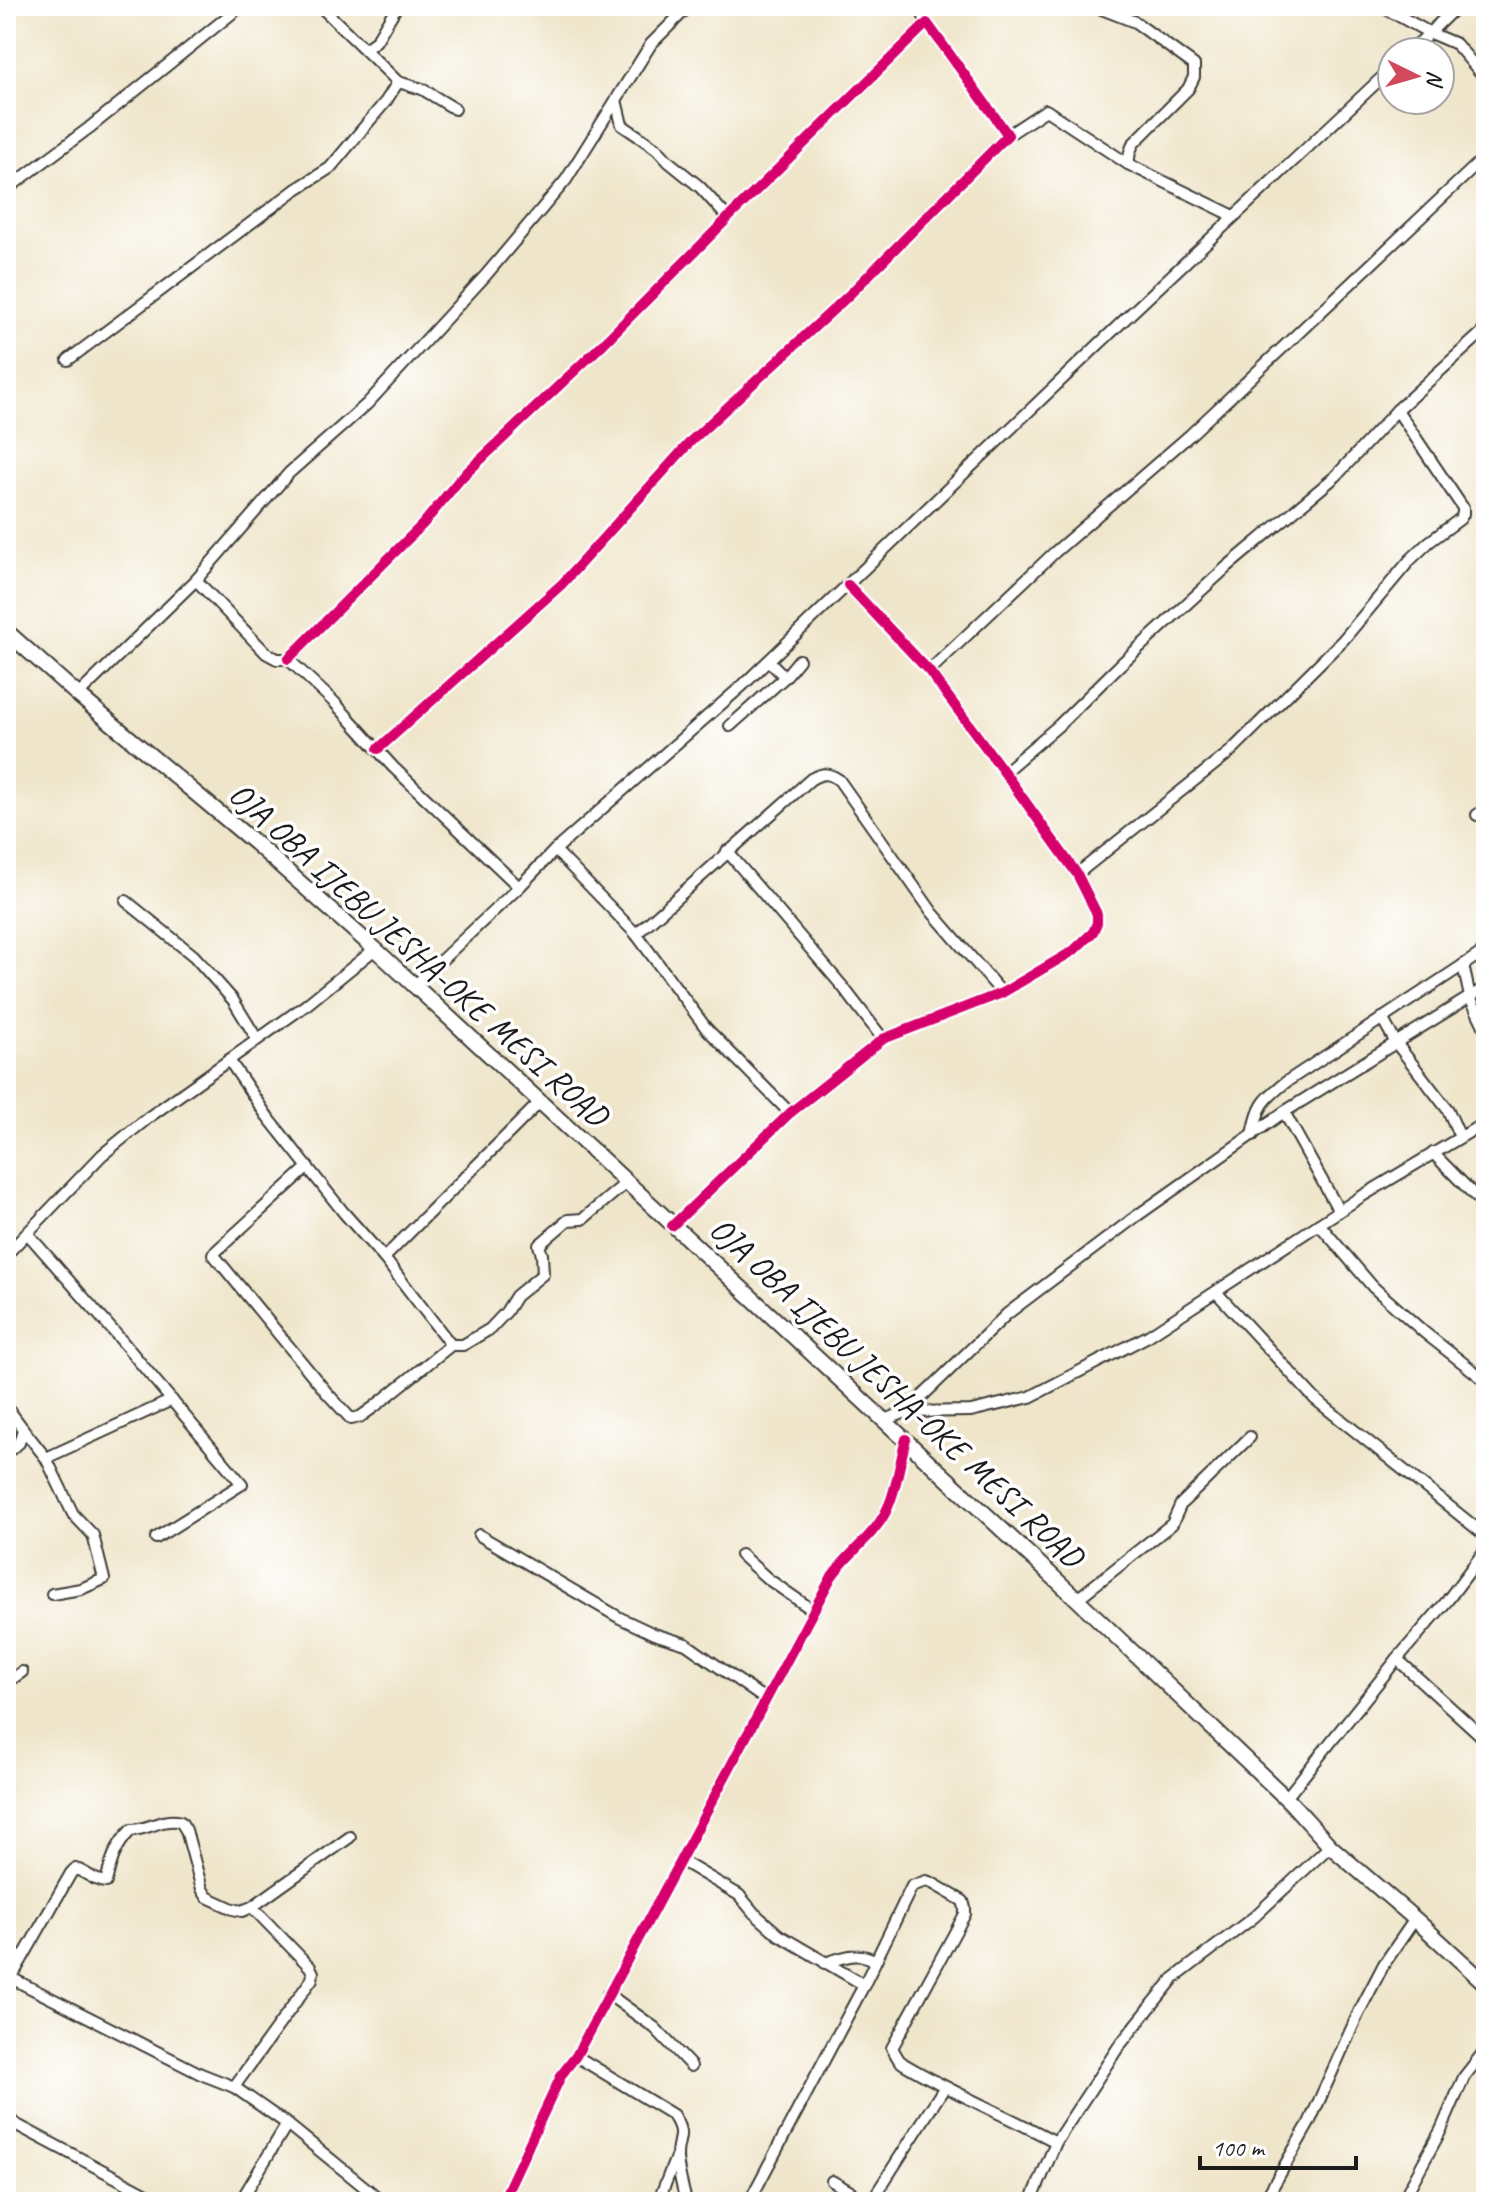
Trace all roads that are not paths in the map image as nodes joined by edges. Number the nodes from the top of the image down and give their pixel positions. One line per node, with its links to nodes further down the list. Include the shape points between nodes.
1 (241, 6): 21 (street)
2 (320, 6): 12 (street)
3 (397, 6): 12 (street, via 376,41)
4 (689, 6): 16 (street, via 651,44)
5 (919, 6): 9 (street)
6 (1094, 6): 20 (street, via 1135,22 1194,65 1188,89 1133,144)
7 (1381, 6): 10 (street)
8 (1457, 6): 10 (street)
9 (927, 23): 18 (street); 23 (street)
10 (1430, 33): 11 (street); 13 (street, via 1456,44)
11 (1427, 36)
12 (365, 49): 14 (street)
13 (1486, 79)
14 (398, 82): 17 (street); 25 (street, via 330,168)
15 (1376, 83): 22 (street)
16 (616, 100): 23 (street, via 622,125 657,149); 27 (street, via 566,180 486,275 367,404 289,473)
17 (455, 109)
18 (1008, 135): 20 (street, via 1046,110); 37 (street, via 847,297 691,441 562,584)
19 (1486, 156): 33 (street)
20 (1128, 164): 22 (street)
21 (6, 190)
22 (1234, 216): 28 (street)
23 (728, 218): 30 (street, via 461,478 423,524)
24 (1486, 329): 26 (street)
25 (68, 360)
26 (1397, 410): 38 (street, via 1336,476 1228,566); 41 (street, via 1463,508 1460,519 1410,560 1343,640 1230,752)
27 (196, 580): 30 (street, via 266,653); 35 (street)
28 (848, 585): 32 (street); 33 (street)
29 (6, 631): 35 (main road, OJA OBA IJEBU JESHA-OKE MESI ROAD)
30 (288, 659): 37 (street)
31 (799, 660): 34 (street)
32 (769, 661): 34 (street); 39 (street)
33 (929, 671): 38 (street)
34 (785, 677): 36 (street)
35 (78, 695): 45 (main road, OJA OBA IJEBU JESHA-OKE MESI ROAD)
36 (730, 726)
37 (378, 749): 42 (street)
38 (1004, 772): 41 (street)
39 (555, 850): 42 (street); 44 (street)
40 (727, 851): 44 (street); 50 (street, via 811,779 831,774 932,912); 55 (street)
41 (1077, 874): 50 (street, via 1097,914 1093,932 1073,951)
42 (519, 887): 48 (street)
43 (126, 901): 54 (street, via 194,956 233,1000)
44 (636, 934): 60 (street, via 706,1028)
45 (375, 949): 48 (main road, OJA OBA IJEBU JESHA-OKE MESI ROAD); 54 (street)
46 (1486, 950): 47 (street)
47 (1463, 965): 51 (street); 52 (street)
48 (413, 987): 58 (main road, OJA OBA IJEBU JESHA-OKE MESI ROAD)
49 (1486, 987): 51 (street)
50 (1002, 993): 55 (street)
51 (1470, 997): 53 (street); 56 (street)
52 (1382, 1018): 56 (street); 62 (street, via 1271,1094 1258,1111)
53 (1486, 1030)
54 (257, 1039): 57 (street)
55 (883, 1039): 60 (street)
56 (1396, 1043): 59 (street); 63 (street, via 1448,1110)
57 (229, 1060): 65 (street); 71 (street, via 102,1155)
58 (539, 1103): 66 (main road, OJA OBA IJEBU JESHA-OKE MESI ROAD); 73 (street)
59 (1284, 1112): 62 (street); 68 (street)
60 (790, 1113): 70 (street)
61 (1486, 1122): 63 (street)
62 (1253, 1135): 79 (street, via 1007,1314)
63 (1460, 1137): 64 (street)
64 (1433, 1153): 67 (street); 68 (street)
65 (308, 1167): 73 (street); 75 (street, via 213,1254 351,1419 374,1407)
66 (626, 1183): 70 (main road, OJA OBA IJEBU JESHA-OKE MESI ROAD); 75 (street, via 583,1219 568,1220 539,1245 543,1274 516,1296 490,1329 463,1345)
67 (1486, 1207)
68 (1339, 1211): 69 (street)
69 (1319, 1224): 74 (street); 76 (street, via 1373,1287)
70 (672, 1226): 80 (main road, OJA OBA IJEBU JESHA-OKE MESI ROAD)
71 (27, 1233): 72 (street); 77 (street)
72 (6, 1255)
73 (384, 1258): 75 (street)
74 (1216, 1292): 79 (street, via 1148,1336 1030,1397 971,1411); 87 (street, via 1315,1399)
75 (451, 1345)
76 (1486, 1381)
77 (172, 1400): 85 (street); 88 (street, via 242,1484)
78 (6, 1406): 81 (street)
79 (906, 1412): 80 (street)
80 (885, 1420): 83 (main road, OJA OBA IJEBU JESHA-OKE MESI ROAD)
81 (23, 1429): 84 (street, via 19,1443); 85 (street)
82 (1250, 1437): 92 (street, via 1181,1504 1172,1524)
83 (906, 1439): 92 (main road, OJA OBA IJEBU JESHA-OKE MESI ROAD); 93 (street, via 888,1507 842,1563)
84 (6, 1453)
85 (46, 1458): 91 (street, via 73,1514 93,1535 104,1579)
86 (479, 1535): 97 (street, via 620,1618 686,1644)
87 (1486, 1536)
88 (156, 1538)
89 (1486, 1549): 94 (street)
90 (741, 1555): 93 (street)
91 (52, 1594)
92 (1077, 1599): 99 (main road, OJA OBA IJEBU JESHA-OKE MESI ROAD)
93 (814, 1611): 97 (street)
94 (1397, 1659): 98 (street); 99 (street)
95 (22, 1672): 96 (street)
96 (6, 1683)
97 (766, 1700): 102 (street)
98 (1486, 1740)
99 (1286, 1798): 101 (main road, OJA OBA IJEBU JESHA-OKE MESI ROAD)
100 (350, 1837): 103 (street)
101 (1330, 1846): 104 (main road, OJA OBA IJEBU JESHA-OKE MESI ROAD); 118 (street, via 1254,1917 1173,1979 1119,2046)
102 (680, 1860): 106 (street, via 739,1895 779,1935); 110 (street)
103 (252, 1907): 107 (street, via 233,1909 207,1897 181,1822 165,1820 131,1830 112,1855 106,1882 79,1870 71,1873); 114 (street, via 313,1973)
104 (1415, 1919): 108 (main road, OJA OBA IJEBU JESHA-OKE MESI ROAD); 131 (street, via 1384,1964 1309,2123)
105 (875, 1961): 106 (street, via 855,1955); 109 (street); 115 (street, via 912,1886 926,1881 963,1901 965,1914 892,2048 904,2064)
106 (825, 1963): 109 (street)
107 (9, 1982): 114 (street)
108 (1486, 1984)
109 (864, 1985): 128 (street)
110 (608, 1994): 112 (street); 113 (street, via 655,2028)
111 (1486, 2049): 121 (street, via 1464,2077)
112 (576, 2056): 119 (street, via 673,2115 682,2136); 125 (street, via 562,2074)
113 (691, 2066)
114 (234, 2087): 117 (street)
115 (944, 2088): 118 (street); 129 (street)
116 (6, 2117): 122 (street)
117 (287, 2124): 123 (street); 124 (street)
118 (1056, 2142): 130 (street)
119 (677, 2155): 126 (street); 127 (street)
120 (832, 2181): 129 (street)
121 (1404, 2198)
122 (162, 2202)
123 (240, 2202)
124 (383, 2202)
125 (502, 2202)
126 (658, 2202)
127 (686, 2202)
128 (749, 2202)
129 (870, 2202)
130 (1031, 2202)
131 (1264, 2202)

